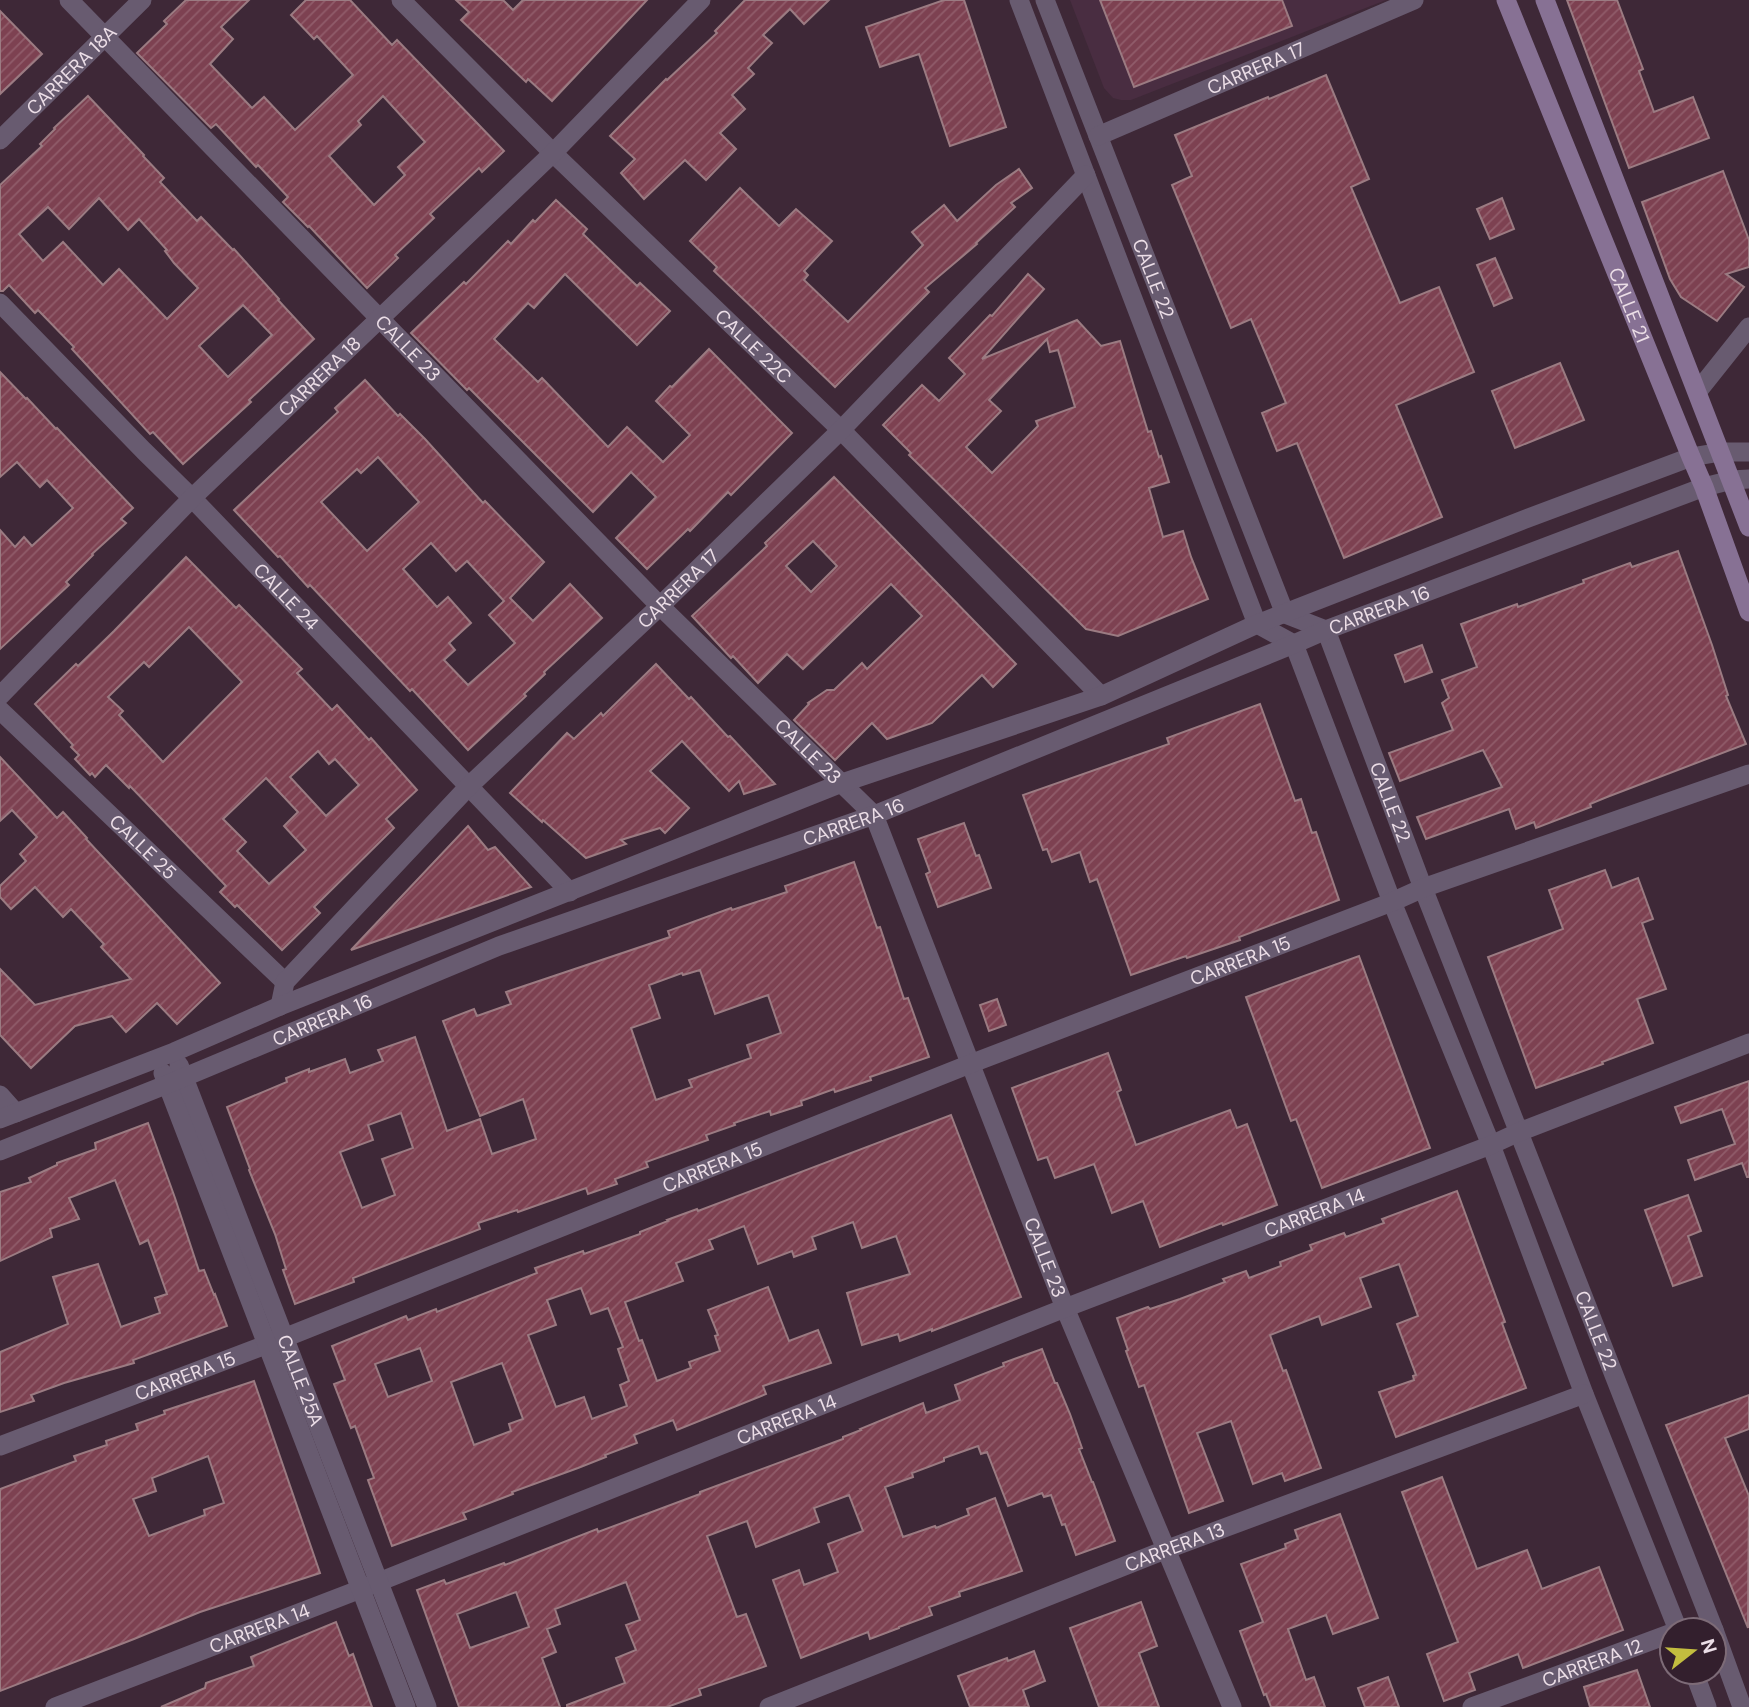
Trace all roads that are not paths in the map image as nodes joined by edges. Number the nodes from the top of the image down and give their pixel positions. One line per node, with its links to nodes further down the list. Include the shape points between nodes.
1 (69, 0): 10 (street, CALLE 23)
2 (142, 0): 10 (street, CARRERA 18A)
3 (401, 0): 13 (street, CALLE 22C)
4 (701, 0): 13 (street, CARRERA 18)
5 (1019, 0): 14 (street, CALLE 22)
6 (1045, 0): 11 (street, CALLE 22)
7 (1414, 0): 11 (street, CARRERA 17)
8 (1506, 0): 22 (main road, CALLE 21)
9 (1545, 0): 18 (main road, CALLE 21)
10 (104, 36): 12 (street, CARRERA 18A); 16 (street, CALLE 23)
11 (1098, 136): 29 (street, CALLE 22)
12 (0, 140)
13 (553, 153): 16 (street, CARRERA 18); 19 (street, CALLE 22C)
14 (1086, 174): 19 (street, CARRERA 17); 30 (street, CALLE 22)
15 (0, 303): 25 (street, CALLE 24)
16 (380, 320): 25 (street, CARRERA 18); 27 (street, CALLE 23)
17 (1749, 327): 18 (street)
18 (1698, 391): 20 (main road, CALLE 21)
19 (841, 430): 27 (street, CARRERA 17); 34 (street, CALLE 22C)
20 (1721, 452): 21 (street, CARRERA 16); 22 (street, CARRERA 16); 23 (main road, CALLE 21)
21 (1749, 452)
22 (1691, 457): 24 (main road, CALLE 21); 29 (street, CARRERA 16)
23 (1740, 480): 24 (street, CARRERA 16); 26 (main road, CALLE 21)
24 (1704, 487): 28 (main road, CALLE 21); 31 (street, CARRERA 16)
25 (192, 498): 33 (street, CARRERA 18); 38 (street, CALLE 24)
26 (1749, 527)
27 (660, 606): 37 (street, CALLE 23); 38 (street, CARRERA 17)
28 (1749, 611)
29 (1285, 614): 30 (street, CARRERA 16); 31 (street)
30 (1257, 624): 32 (street); 34 (street, CARRERA 16)
31 (1326, 630): 32 (street, CARRERA 16); 40 (street, CALLE 22)
32 (1294, 644): 39 (street, CARRERA 16); 42 (street, CALLE 22)
33 (0, 696)
34 (1101, 696): 37 (street, CARRERA 16)
35 (0, 710): 43 (street, CALLE 25)
36 (1749, 774): 40 (street, CARRERA 15)
37 (842, 783): 39 (street, CALLE 23); 41 (street, CARRERA 16)
38 (470, 786): 41 (street, CALLE 24); 43 (street, CARRERA 17)
39 (874, 815): 47 (street, CALLE 23); 48 (street, CARRERA 16, via 499,946)
40 (1423, 888): 42 (street, CARRERA 15); 51 (street, CALLE 22)
41 (570, 892): 44 (street, CARRERA 16)
42 (1392, 902): 47 (street, CARRERA 15); 52 (street, CALLE 22)
43 (285, 982): 44 (street)
44 (280, 1006): 46 (street, CARRERA 16)
45 (1749, 1043): 51 (street, CARRERA 14)
46 (166, 1055): 48 (street, CALLE 25A); 50 (street, CARRERA 16)
47 (971, 1064): 54 (street, CALLE 23); 55 (street, CARRERA 15)
48 (176, 1080): 53 (street, CARRERA 16); 55 (street, CALLE 25A)
49 (0, 1095): 50 (street)
50 (8, 1116)
51 (1520, 1132): 52 (street, CARRERA 14); 61 (street, CALLE 22)
52 (1492, 1145): 54 (street, CARRERA 14); 56 (street, CALLE 22)
53 (0, 1151)
54 (1065, 1308): 58 (street, CALLE 23); 59 (street, CARRERA 14)
55 (276, 1341): 57 (street, CARRERA 15); 59 (street, CALLE 25A)
56 (1584, 1394): 58 (street, CARRERA 13); 60 (street, CALLE 22)
57 (0, 1446)
58 (1166, 1550): 68 (street, CARRERA 13); 69 (street, CALLE 23)
59 (370, 1586): 65 (street, CARRERA 14); 66 (street, CALLE 25A); 67 (street, CALLE 25A)
60 (1673, 1616)
61 (1709, 1616)
62 (1658, 1638): 70 (street, CARRERA 12)
63 (1728, 1668): 72 (street, CALLE 22)
64 (1699, 1686): 71 (street)
65 (55, 1707)
66 (406, 1707)
67 (427, 1707)
68 (769, 1707)
69 (1232, 1707)
70 (1472, 1707)
71 (1707, 1707)
72 (1742, 1707)

